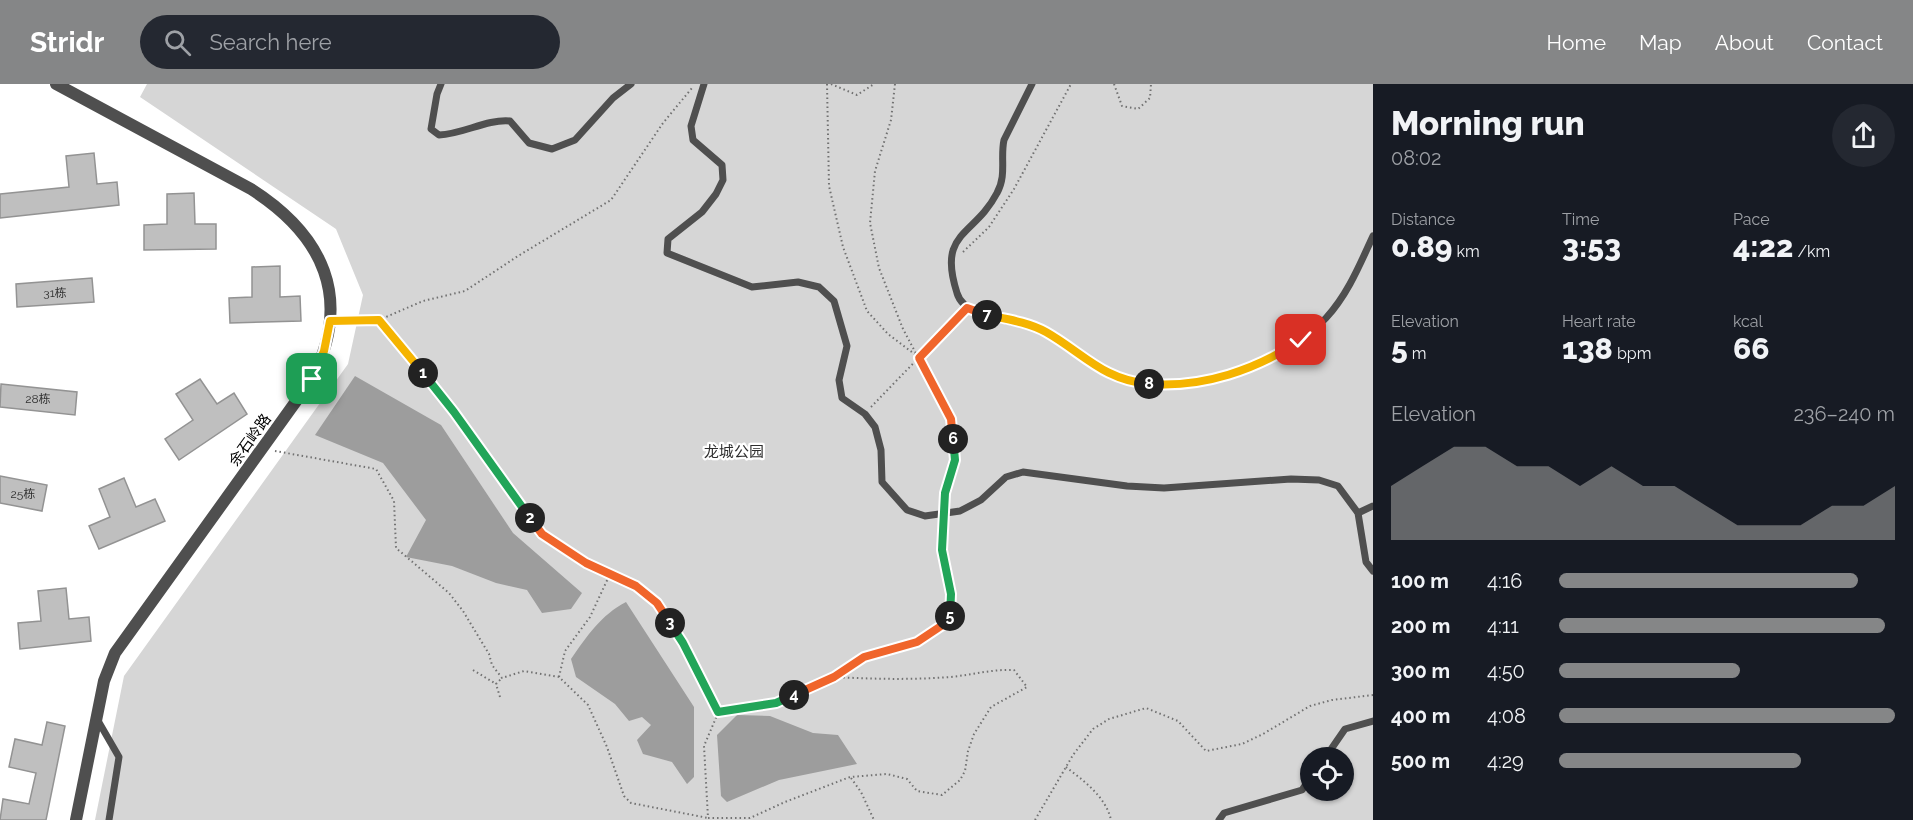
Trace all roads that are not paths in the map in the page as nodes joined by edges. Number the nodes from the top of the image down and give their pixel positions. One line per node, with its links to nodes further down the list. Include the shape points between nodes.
1 (56, 84): 10 (street, 余石岭路, via 251,189 279,209 303,232 320,259 329,290 330,321 324,351 312,379 123,640 109,667)
2 (441, 84): 3 (lane, via 431,129 439,135 496,120 510,122 528,143 552,148 575,140)
3 (631, 84)
4 (704, 84): 8 (lane, via 691,126 693,140 722,165 723,180 702,212 668,239 667,253 752,287 798,282 819,287 834,301 847,346 839,380 842,398 865,414 875,428 882,482 907,510 925,516 960,511 981,500 1006,477 1023,472 1164,488 1319,480 1338,486)
5 (1032, 84): 6 (lane, via 1004,140 1004,173 998,191 956,241 950,255 957,296 967,308 984,315 1045,331 1095,367 1122,380 1161,385 1197,382 1231,374 1287,349 1313,331 1336,307)
6 (1373, 236)
7 (1373, 506): 8 (lane)
8 (1358, 513): 9 (lane, via 1366,562)
9 (1373, 571)
10 (97, 719): 14 (street, 余石岭路); 15 (lane, via 119,757)
11 (1373, 721): 12 (lane, via 1345,729)
12 (1333, 747)
13 (1300, 791): 16 (lane, via 1224,813)
14 (76, 820)
15 (109, 820)
16 (1219, 820)

